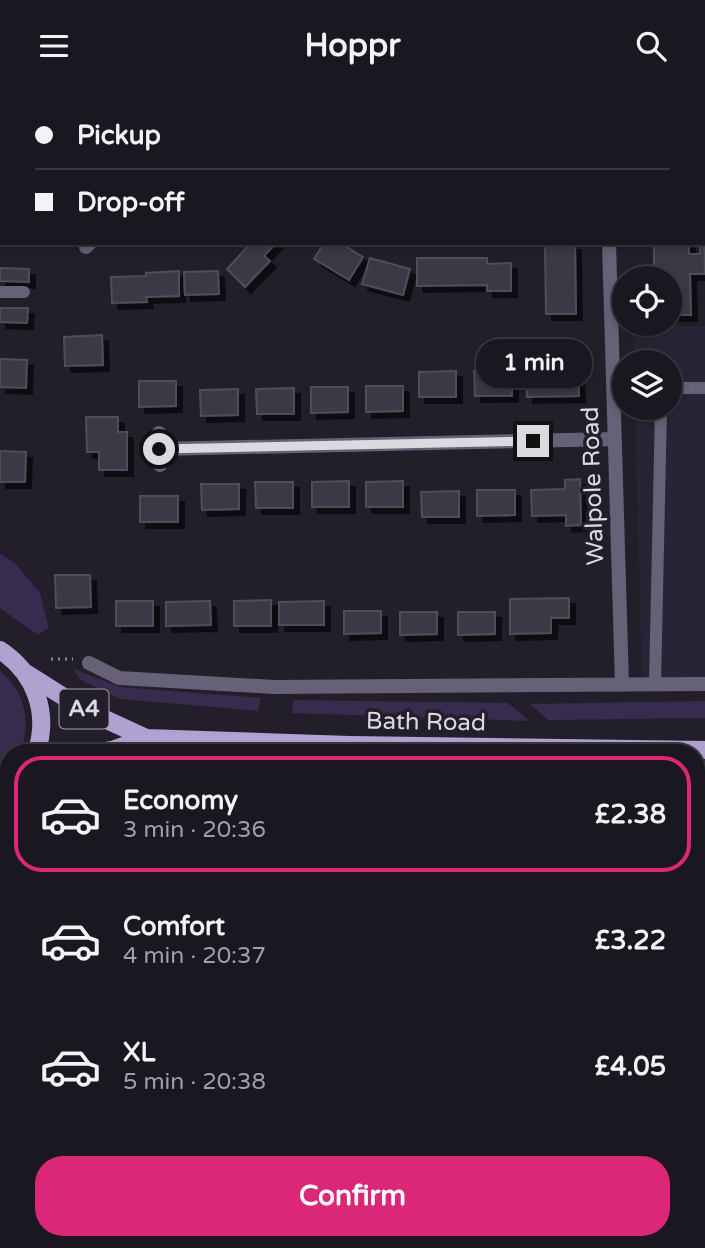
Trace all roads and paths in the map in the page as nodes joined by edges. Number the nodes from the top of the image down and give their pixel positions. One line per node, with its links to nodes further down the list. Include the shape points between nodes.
1 (609, 245): 8 (street, Walpole Road)
2 (0, 292): 3 (lane)
3 (24, 292)
4 (682, 388): 5 (lane)
5 (705, 388)
6 (661, 420): 14 (lane)
7 (159, 433): 9 (street)
8 (614, 439): 9 (street); 16 (street, Walpole Road)
9 (159, 449): 10 (street)
10 (160, 465)
11 (0, 650): 13 (main road, Bath Road)
12 (89, 663): 16 (street, via 119,678 274,687)
13 (26, 673): 17 (main road, Bath Road / A4, via 83,709); 18 (main road, via 41,714)
14 (655, 684): 15 (street); 16 (street)
15 (705, 684)
16 (622, 685)
17 (146, 738): 19 (main road, Bath Road / A4); 20 (main road, Bath Road / A4)
18 (38, 744)
19 (129, 744)
20 (181, 744)

